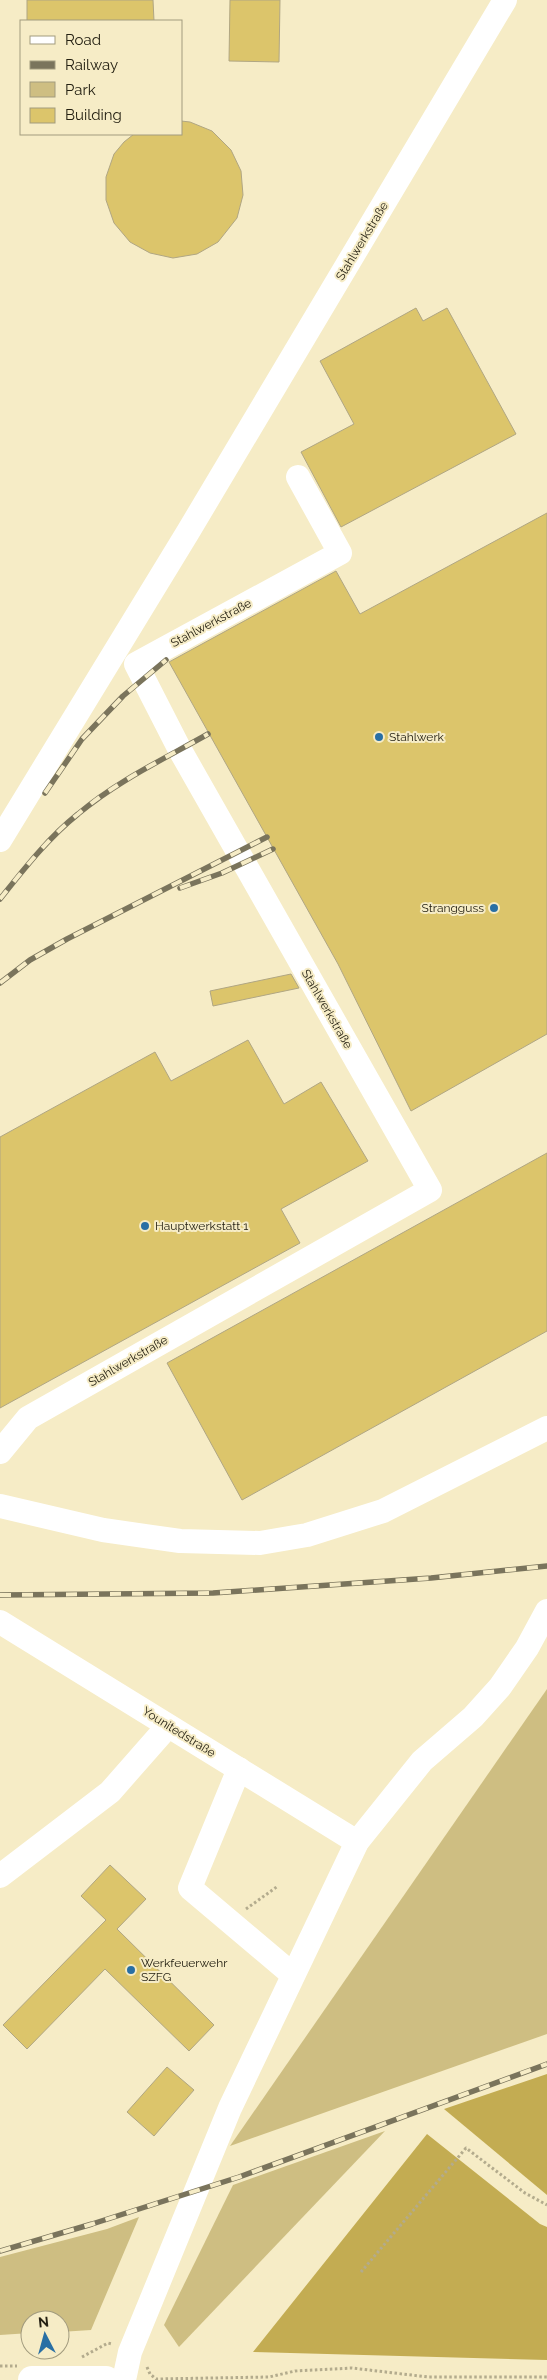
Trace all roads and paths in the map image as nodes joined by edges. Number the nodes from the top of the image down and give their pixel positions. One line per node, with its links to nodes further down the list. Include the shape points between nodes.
1 (505, 0): 3 (lane, Stahlwerkstraße)
2 (298, 477): 5 (lane, Stahlwerkstraße, via 340,553 136,664 180,750 430,1190 28,1418)
3 (0, 840)
4 (547, 1428): 6 (lane, via 383,1511 307,1535 260,1543 180,1541 103,1530)
5 (0, 1452)
6 (0, 1506)
7 (547, 1611): 11 (lane, via 528,1648 500,1687 473,1717 422,1761)
8 (0, 1622): 9 (lane, Younitedstraße)
9 (168, 1726): 10 (lane, Younitedstraße); 12 (lane, via 110,1792)
10 (239, 1769): 11 (lane, Younitedstraße); 14 (lane, via 190,1888)
11 (357, 1842): 15 (lane)
12 (0, 1876)
13 (278, 1886): 14 (path)
14 (229, 1920): 15 (lane)
15 (293, 1975): 22 (lane, via 230,2108 130,2352)
16 (547, 2205): 17 (path, via 525,2193 466,2148)
17 (361, 2272)
18 (547, 2377): 19 (path, via 428,2376 352,2368 295,2371 269,2377)
19 (180, 2378)
20 (32, 2380): 21 (main road)
21 (106, 2380)
22 (124, 2380)

